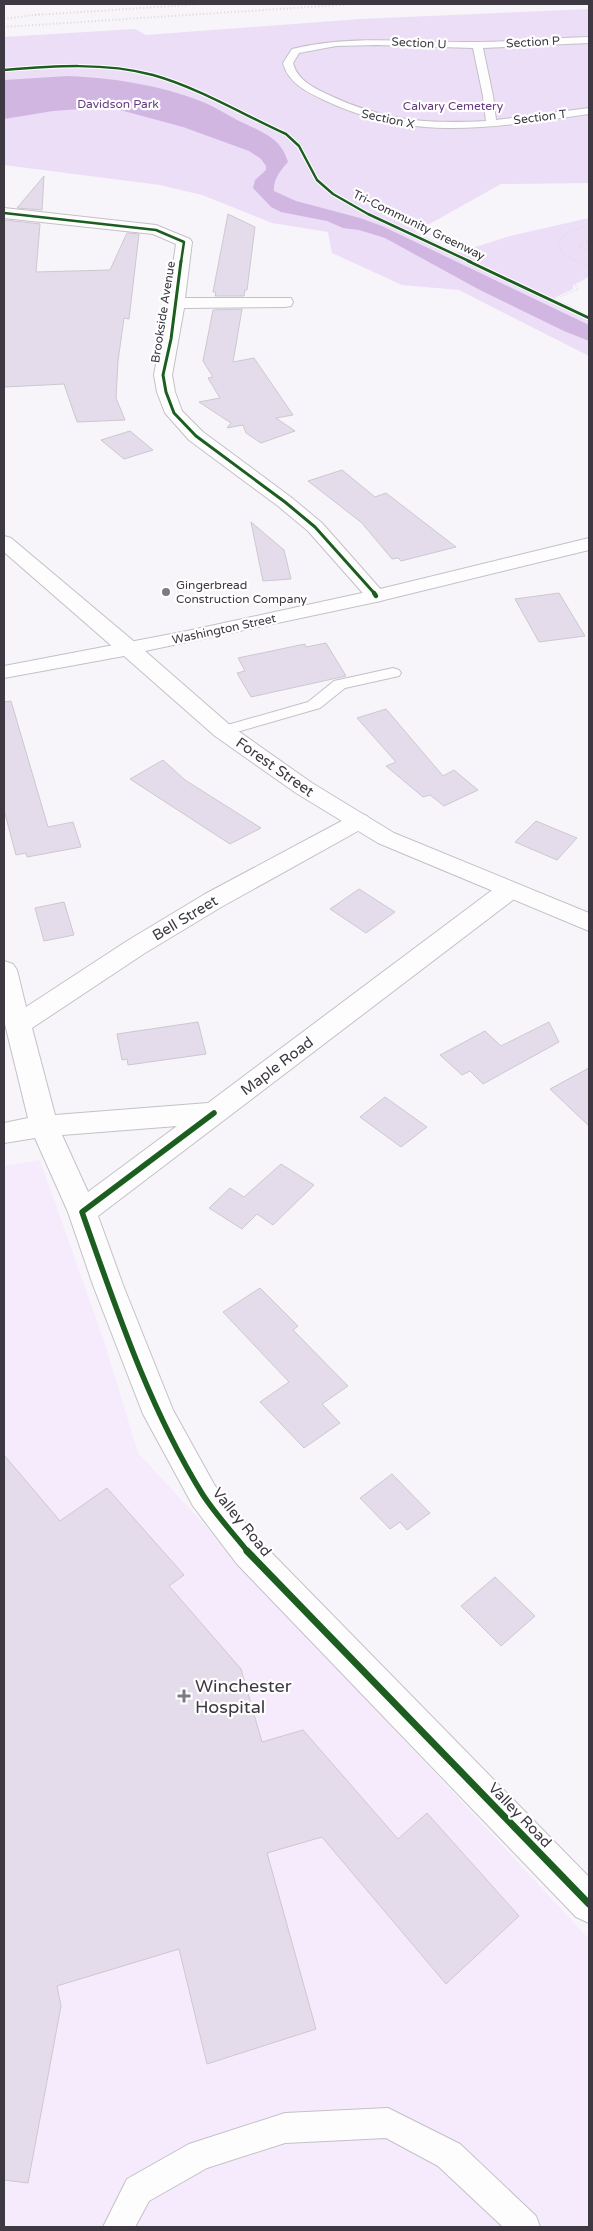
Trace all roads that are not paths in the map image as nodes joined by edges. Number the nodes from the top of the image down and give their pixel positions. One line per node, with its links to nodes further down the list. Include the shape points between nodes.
1 (589, 40): 2 (lane, Section P)
2 (477, 45): 3 (lane, Section U, via 361,42); 7 (lane)
3 (295, 51): 7 (lane, Section X, via 288,63 296,78 351,111 412,125 438,127)
4 (589, 111): 5 (lane, Section T)
5 (569, 114): 6 (lane); 7 (lane, Section T)
6 (589, 119)
7 (491, 123)
8 (4, 214): 9 (street, Brookside Avenue, via 156,230 184,242)
9 (174, 302): 10 (street); 13 (street, Brookside Avenue, via 171,339 163,375 174,412 196,436 309,522)
10 (285, 302)
11 (4, 542): 14 (street, Forest Street)
12 (587, 546): 13 (street, Washington Street)
13 (376, 596): 14 (street, Washington Street)
14 (129, 650): 15 (street, Washington Street); 17 (street, Forest Street)
15 (4, 672)
16 (393, 673): 17 (lane, via 340,684 314,705)
17 (223, 731): 18 (street, Forest Street, via 304,788)
18 (359, 821): 19 (street, Forest Street, via 386,838); 22 (street, Bell Street, via 214,900)
19 (508, 891): 20 (street, Forest Street); 23 (street, Maple Road)
20 (589, 923)
21 (4, 970): 22 (street, Valley Road)
22 (18, 1025): 24 (street, Valley Road)
23 (214, 1113): 24 (street); 26 (street)
24 (44, 1126): 25 (street); 26 (street, Valley Road)
25 (4, 1133)
26 (82, 1212): 27 (street, Valley Road, via 159,1414 204,1496 249,1553)
27 (589, 1904)
28 (118, 2227): 29 (lane, via 138,2190 200,2154 285,2128 388,2122 449,2155)
29 (525, 2227)

